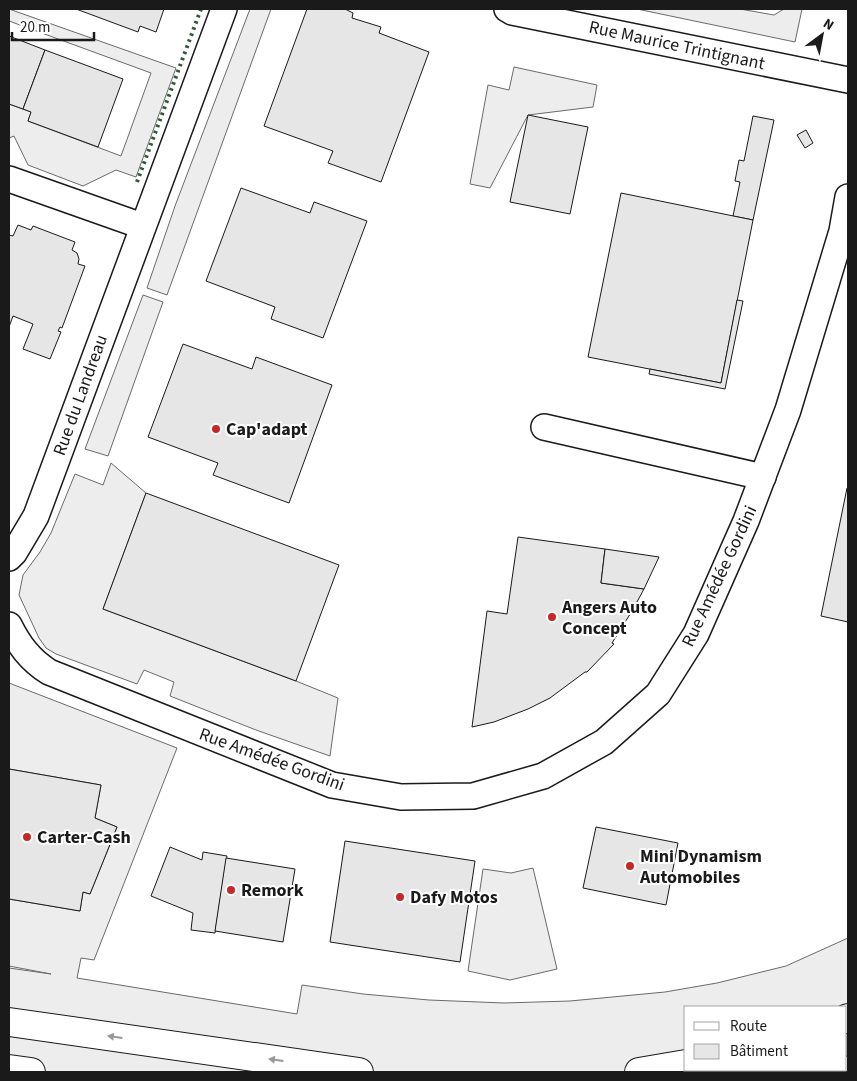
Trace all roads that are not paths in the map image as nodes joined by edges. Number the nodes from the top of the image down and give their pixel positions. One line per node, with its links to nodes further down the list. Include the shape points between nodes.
1 (224, 9): 6 (street, Rue du Landreau)
2 (507, 9): 3 (street, Rue Maurice Trintignant)
3 (848, 80)
4 (9, 179): 6 (street)
5 (848, 197): 8 (street, Rue Amédée Gordini, via 842,231 788,410)
6 (142, 226): 9 (street, Rue du Landreau, via 36,516)
7 (544, 427): 8 (street)
8 (763, 478): 10 (street, Rue Amédée Gordini, via 696,634 658,694 604,742 543,776 473,796 401,797 332,785 49,672 27,655)
9 (9, 558)
10 (9, 625)
11 (9, 1022): 15 (highway, one-way to 11)
12 (684, 1064): 16 (highway)
13 (9, 1068): 14 (highway)
14 (31, 1072)
15 (359, 1072)
16 (639, 1072)

